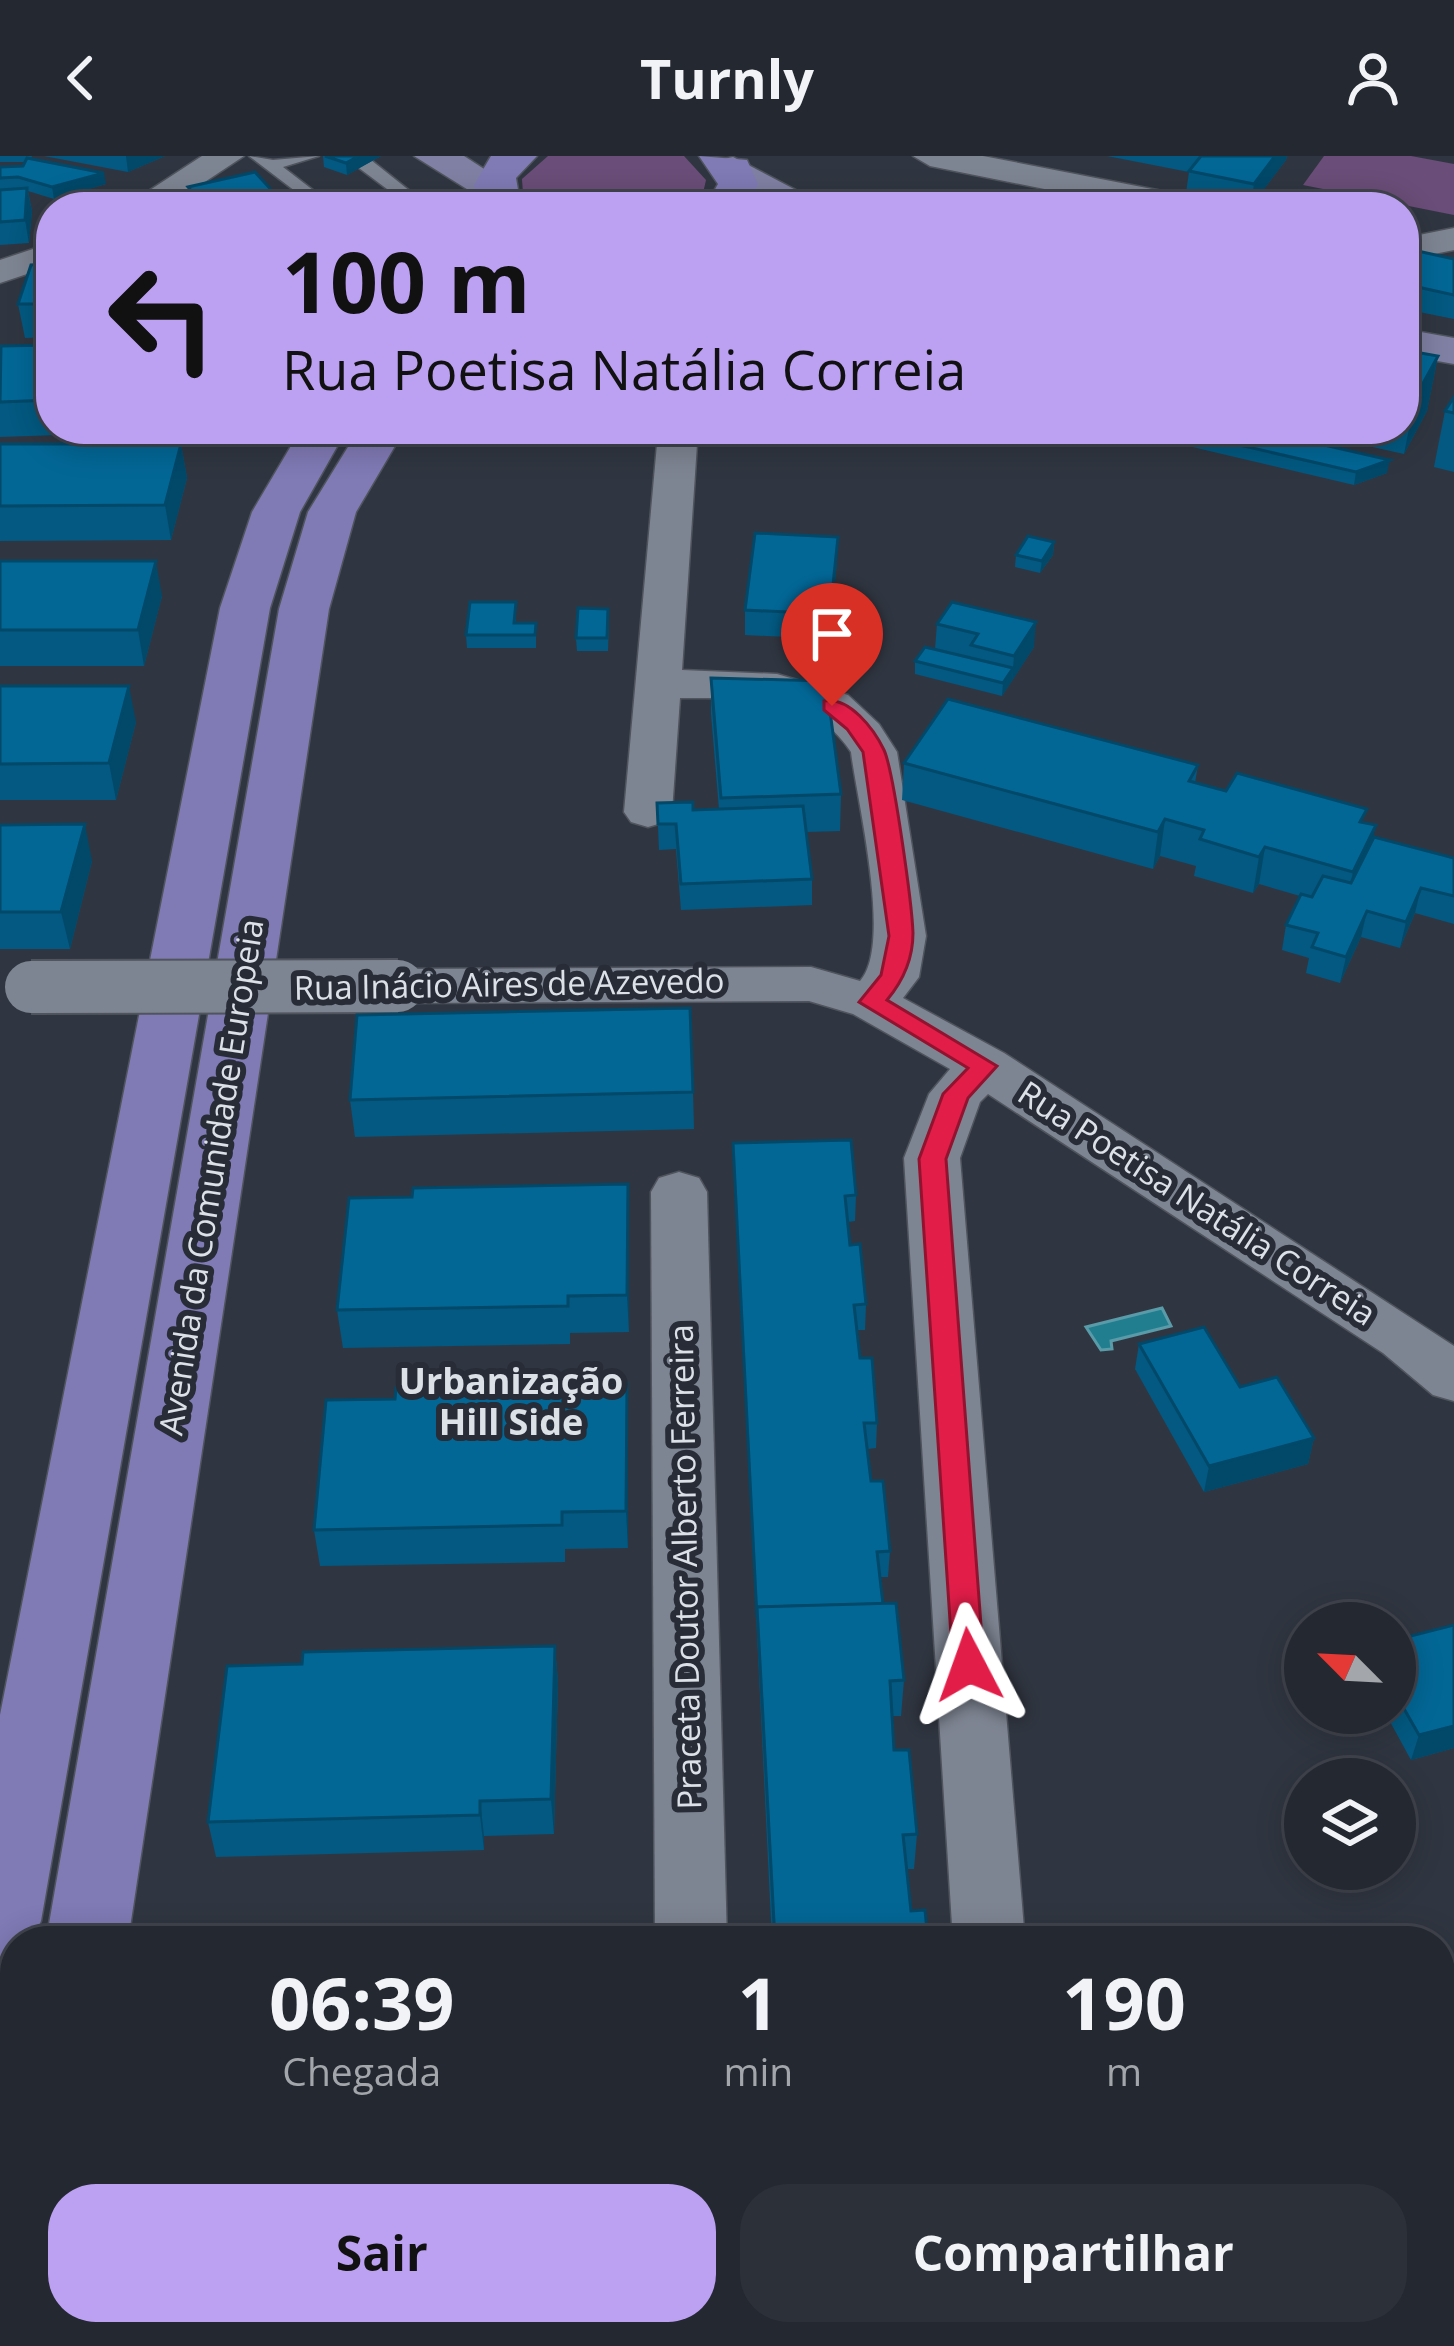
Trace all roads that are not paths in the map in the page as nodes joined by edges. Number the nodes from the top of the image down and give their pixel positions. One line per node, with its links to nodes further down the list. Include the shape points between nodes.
1 (227, 156): 8 (street)
2 (311, 156): 5 (lane)
3 (434, 156): 11 (main road)
4 (930, 156): 13 (street)
5 (265, 160): 9 (lane)
6 (365, 164): 10 (lane)
7 (726, 177): 12 (main road)
8 (167, 192)
9 (307, 192)
10 (402, 192)
11 (499, 192)
12 (761, 192)
13 (1112, 192)
14 (1454, 239): 15 (street)
15 (1419, 246)
16 (36, 261): 17 (street)
17 (3, 276)
18 (1419, 344): 19 (main road)
19 (1454, 351)
20 (1419, 364): 21 (main road)
21 (1454, 371)
22 (315, 444): 32 (main road, Avenida da Comunidade Europeia, via 276,512 245,608)
23 (373, 444): 33 (main road, Avenida da Comunidade Europeia, via 332,512 304,609)
24 (677, 444): 25 (street)
25 (659, 684): 26 (street); 28 (street, via 761,684 832,706 856,724 874,752 901,936 893,977)
26 (648, 812)
27 (15, 987): 28 (street, Rua Inácio Aires de Azevedo, bridge, via 811,984)
28 (871, 1002): 29 (street, Rua Poetisa Natália Correia)
29 (985, 1066): 31 (street, Rua Poetisa Natália Correia); 35 (street, via 956,1094 932,1159)
30 (679, 1192): 34 (street, Praceta Doutor Alberto Ferreira)
31 (1454, 1378)
32 (0, 1921)
33 (89, 1926)
34 (691, 1926)
35 (988, 1926)

